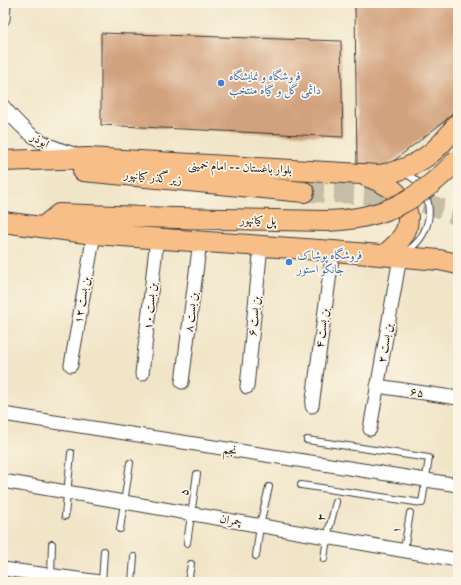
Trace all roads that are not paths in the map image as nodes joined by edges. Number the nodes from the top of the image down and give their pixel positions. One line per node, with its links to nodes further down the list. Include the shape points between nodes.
1 (4, 3): 2 (street)
2 (3, 19)
3 (3, 106): 5 (street, ابوذر, via 20,127 37,140)
4 (458, 123): 8 (main road, بلوار باغستان -- امام خمینی, via 427,157)
5 (88, 158): 7 (main road, بلوار باغستان -- امام خمینی); 9 (main road, بلوار باغستان -- امام خمینی)
6 (458, 159): 12 (main road, پل کیانپور, bridge, via 432,185 400,206 372,216 350,220 59,214)
7 (3, 161): 10 (main road, زیر گذر کیانپور)
8 (400, 172): 9 (main road, بلوار باغستان -- امام خمینی); 18 (lane, via 409,175 421,186 427,198 430,215 424,234 417,244)
9 (356, 173): 18 (main road, via 390,187 405,203 408,224)
10 (304, 192)
11 (3, 222): 12 (main road)
12 (43, 227): 13 (main road)
13 (94, 234): 14 (main road); 20 (street, بن بست ۱۲)
14 (157, 238): 15 (main road); 21 (street, بن بست ۱۰)
15 (200, 241): 16 (main road); 22 (street, بن بست ۸)
16 (261, 245): 17 (main road); 24 (street, بن بست ۶)
17 (333, 251): 18 (main road); 26 (street, بن بست ۴)
18 (393, 256): 19 (main road); 23 (street, بن بست ۲)
19 (458, 264)
20 (71, 365)
21 (142, 374)
22 (182, 382)
23 (377, 386): 25 (street, ۶۵); 28 (street, بن بست ۲)
24 (247, 387)
25 (458, 398)
26 (312, 406)
27 (3, 414): 33 (street, نجم)
28 (370, 429)
29 (307, 440): 33 (lane, via 428,458)
30 (71, 453): 38 (lane)
31 (130, 463): 39 (lane)
32 (197, 474): 42 (lane, ۵)
33 (425, 480): 35 (lane, via 422,503); 36 (street, نجم)
34 (3, 481): 38 (street, چمران)
35 (301, 485)
36 (458, 485)
37 (269, 487): 44 (lane)
38 (67, 493): 39 (street, چمران); 43 (lane)
39 (124, 502): 42 (street, چمران); 45 (lane)
40 (336, 502): 46 (lane, ۳)
41 (410, 513): 49 (lane, ۱)
42 (192, 514): 44 (street, چمران); 47 (lane, ۵)
43 (65, 516)
44 (260, 525): 46 (street, چمران); 51 (lane)
45 (120, 529)
46 (327, 536): 49 (street, چمران); 53 (lane, ۳)
47 (188, 543)
48 (52, 544): 57 (lane)
49 (404, 550): 54 (street, چمران)
50 (104, 552): 58 (lane)
51 (256, 556)
52 (134, 557): 59 (lane)
53 (324, 559)
54 (458, 560)
55 (191, 564): 60 (lane)
56 (3, 569): 57 (street)
57 (51, 575): 58 (street)
58 (101, 582)
59 (132, 582)
60 (188, 582)

